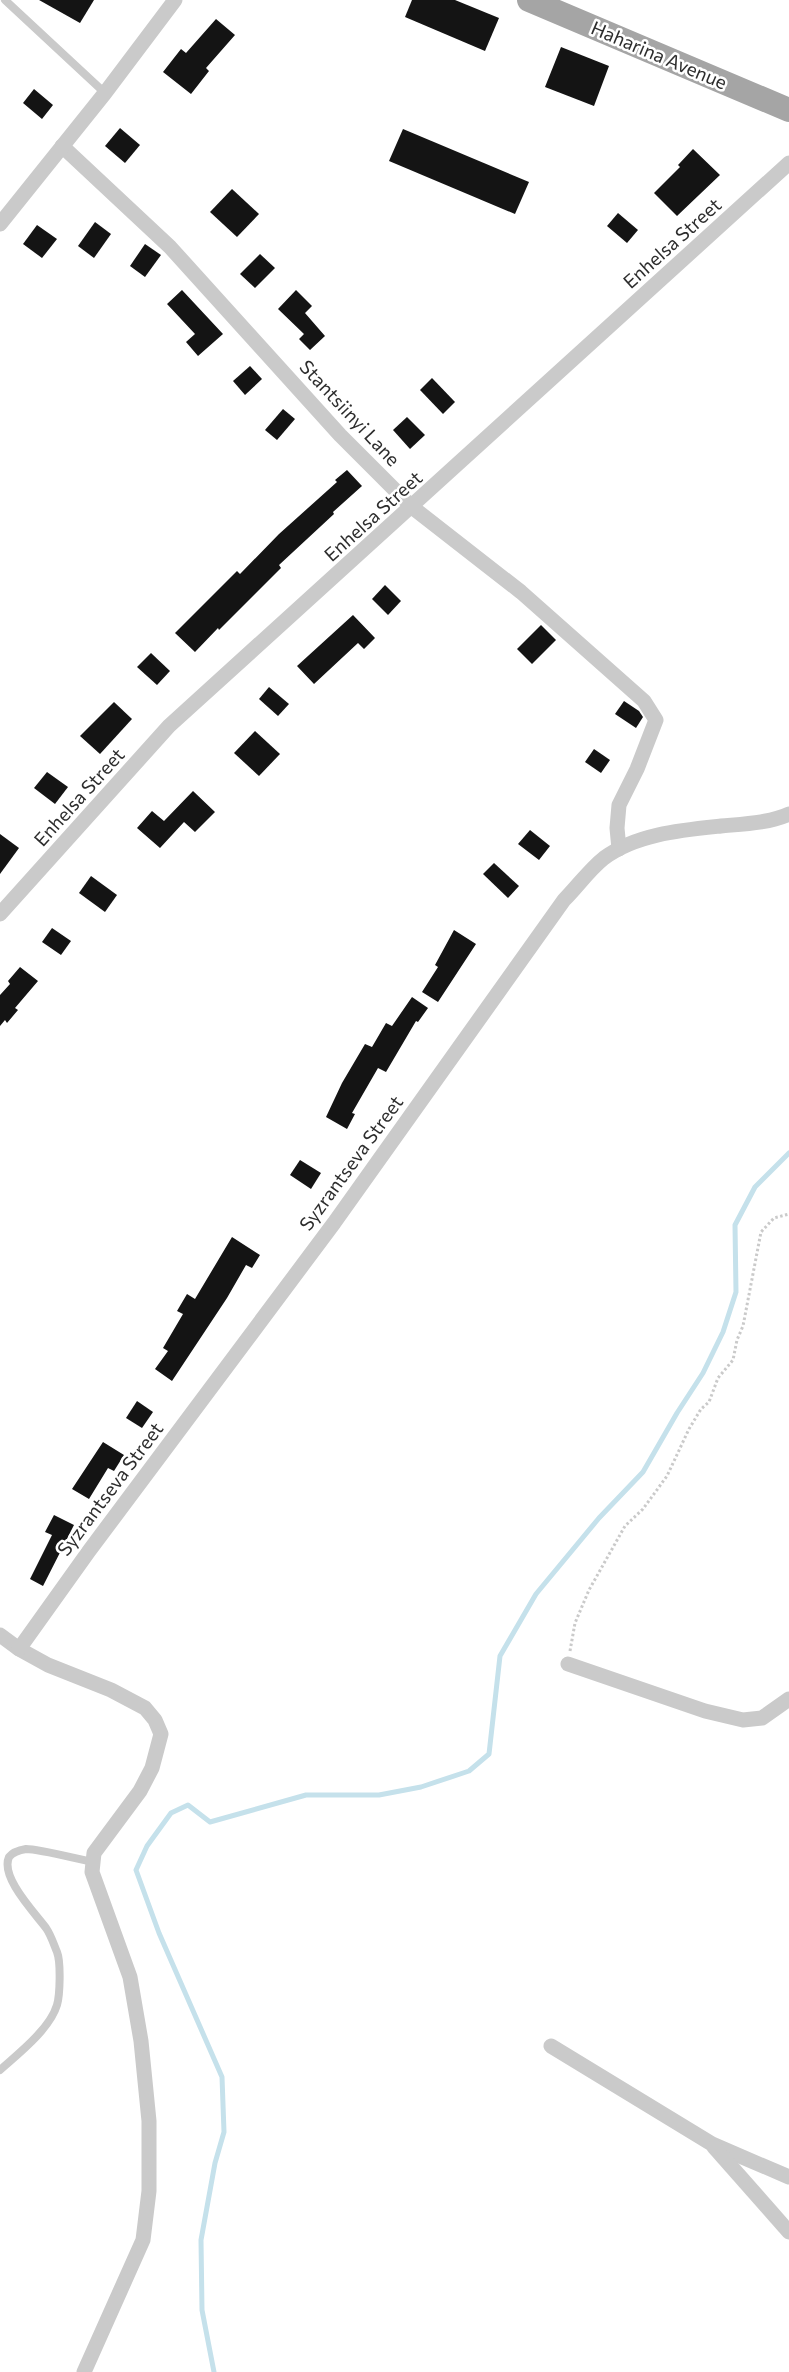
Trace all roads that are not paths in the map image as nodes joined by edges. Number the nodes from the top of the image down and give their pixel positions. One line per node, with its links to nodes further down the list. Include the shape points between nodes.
1 (5, 0): 4 (lane)
2 (174, 0): 4 (street)
3 (529, 0): 5 (main road, Haharina Avenue)
4 (105, 92): 6 (street)
5 (789, 110)
6 (62, 146): 8 (street); 9 (street, Stantsiinyi Lane, via 170,247 340,435)
7 (789, 163): 9 (street, Enhelsa Street)
8 (0, 224)
9 (412, 507): 11 (street, Stantsiinyi Lane, via 521,592 644,701 656,720 638,769 619,805); 12 (street, Enhelsa Street, via 169,726)
10 (789, 814): 11 (street, Syzrantseva Street, via 744,824 685,830 641,840)
11 (619, 849): 14 (street, Syzrantseva Street, via 603,859 564,900 334,1223)
12 (0, 914)
13 (0, 1635): 14 (street)
14 (19, 1649): 17 (street, via 145,1708 161,1734 152,1768 140,1791 94,1853)
15 (568, 1664): 16 (street, via 705,1711 743,1720 762,1718)
16 (789, 1699)
17 (93, 1862): 19 (lane, via 26,1849 12,1853 6,1861 7,1878 47,1929 58,1954 59,1977 57,2005 47,2024); 23 (street, via 92,1872 130,1977 141,2040 148,2121 149,2191 143,2240)
18 (552, 2046): 20 (street)
19 (0, 2070)
20 (712, 2144): 21 (street); 22 (street)
21 (789, 2177)
22 (789, 2232)
23 (84, 2372)

